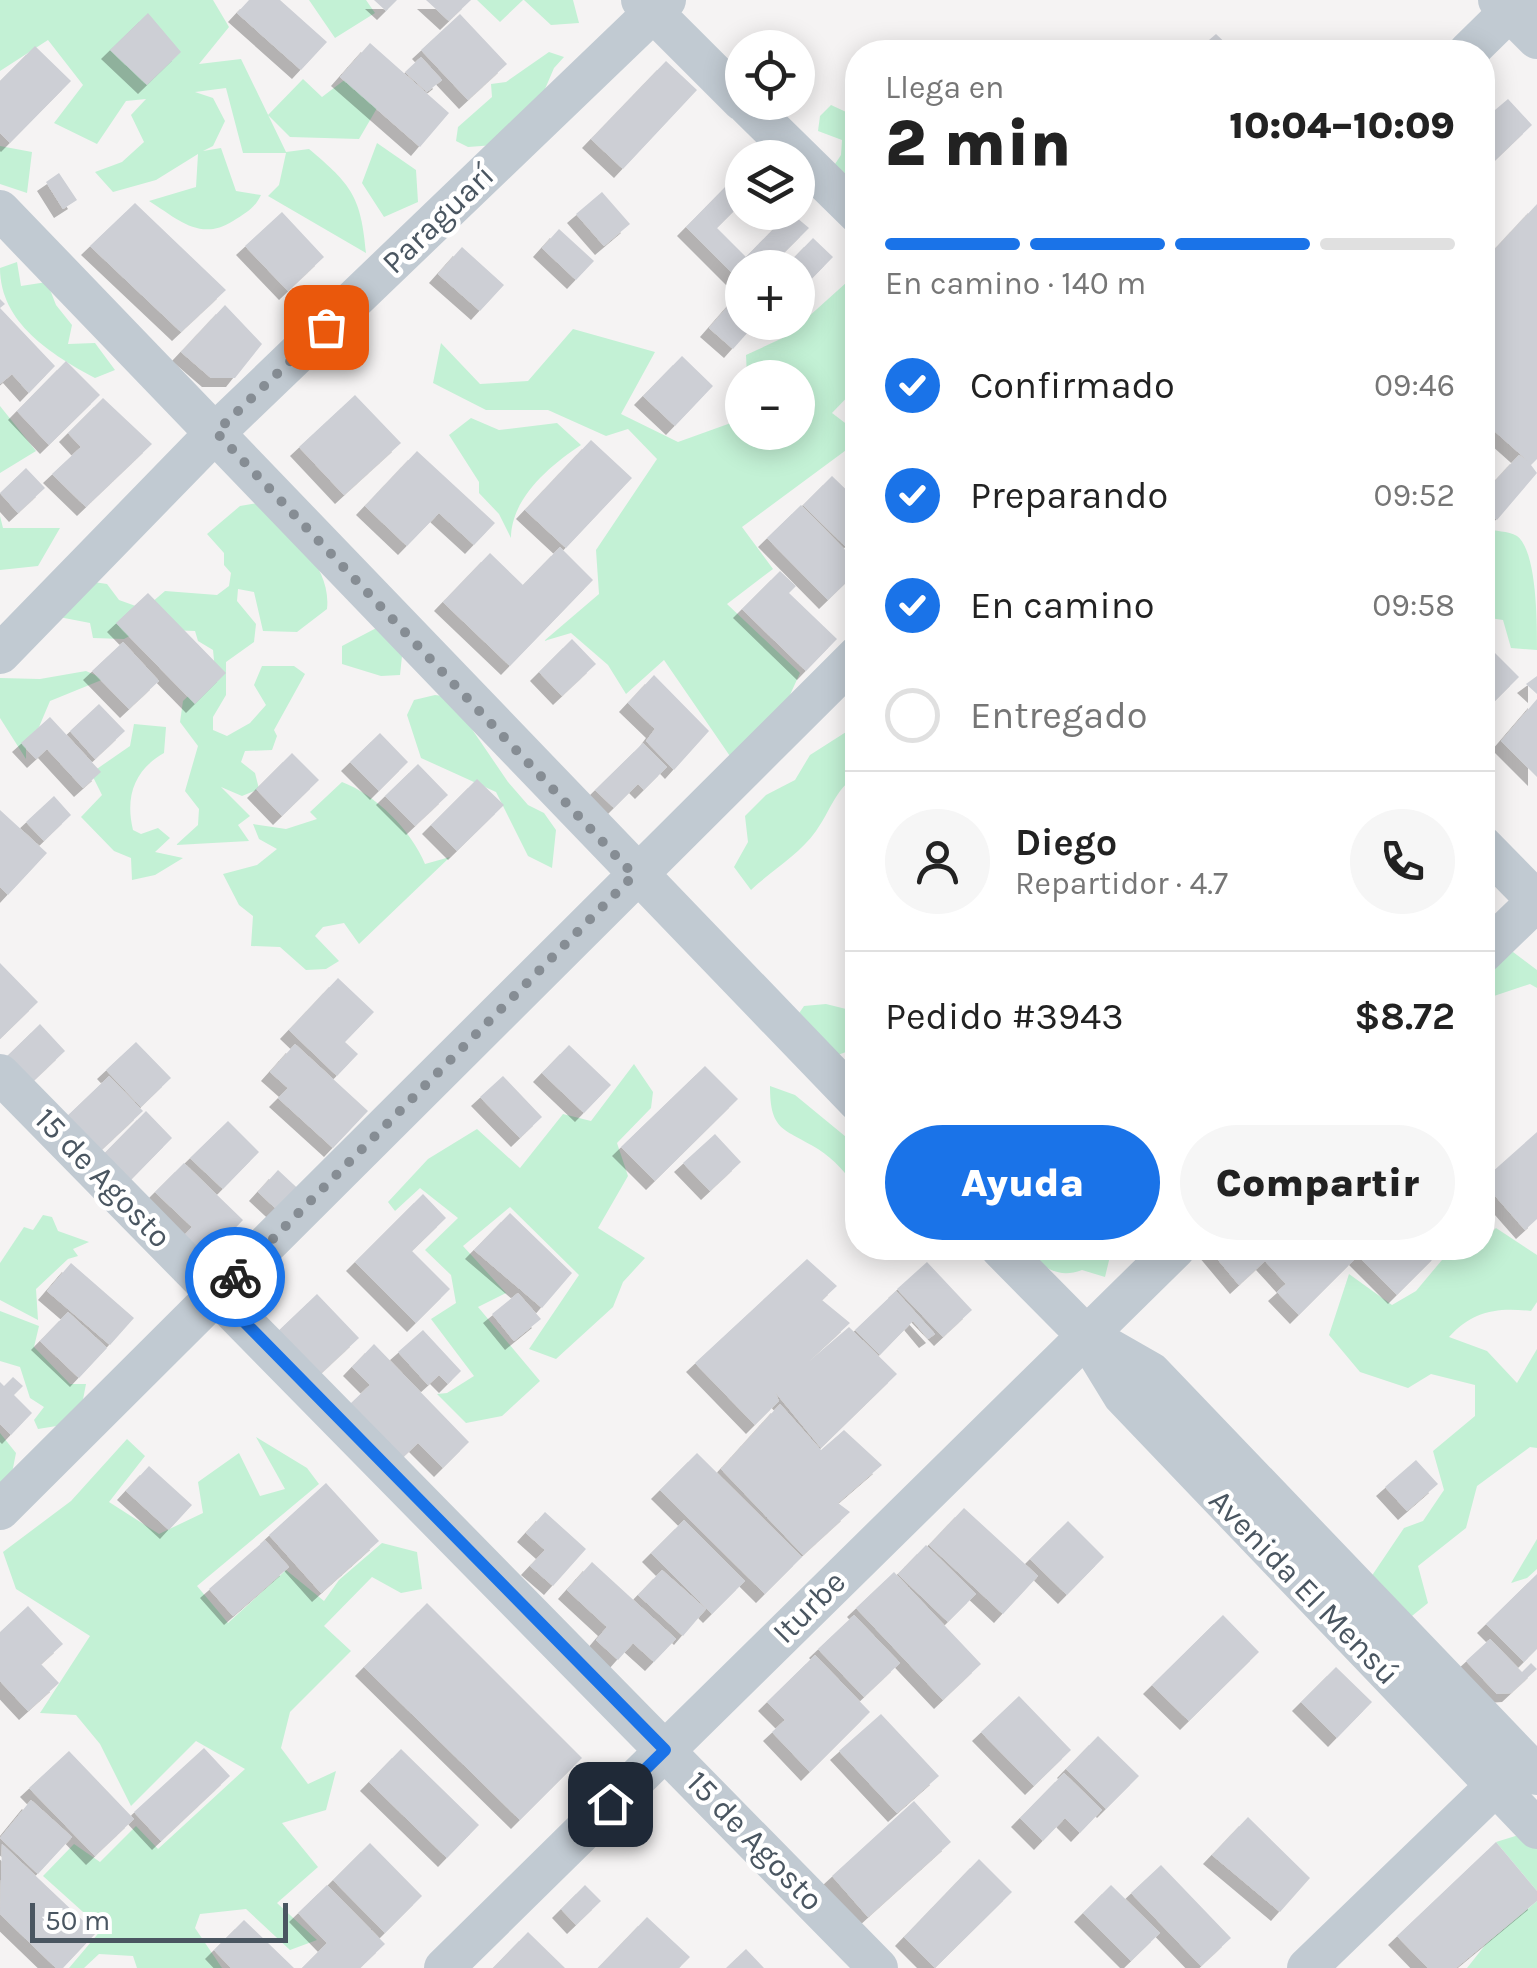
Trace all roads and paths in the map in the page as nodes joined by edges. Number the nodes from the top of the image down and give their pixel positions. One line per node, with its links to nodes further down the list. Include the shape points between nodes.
1 (654, 4): 4 (street); 8 (street, Paraguarí)
2 (1516, 13): 3 (street)
3 (1483, 40)
4 (725, 82)
5 (761, 120): 6 (street)
6 (845, 201)
7 (0, 210): 8 (street)
8 (216, 432): 9 (street, Paraguarí); 12 (street)
9 (0, 654)
10 (845, 668): 12 (street)
11 (1495, 858): 13 (street)
12 (634, 875): 16 (street); 19 (street)
13 (1537, 901): 14 (street)
14 (1495, 941)
15 (0, 1074): 19 (street, 15 de Agosto)
16 (845, 1089)
17 (1012, 1260): 20 (street, Avenida El Mensú)
18 (1163, 1260): 20 (street, Iturbe)
19 (217, 1294): 21 (street); 22 (street, 15 de Agosto)
20 (1085, 1334): 22 (street, Iturbe); 23 (street, Avenida El Mensú, via 1124,1396)
21 (0, 1510)
22 (665, 1750): 25 (street, Iturbe); 26 (street, 15 de Agosto)
23 (1522, 1767): 24 (street, Avenida El Mensú); 27 (street)
24 (1537, 1828)
25 (444, 1968)
26 (878, 1968)
27 (1308, 1968)

